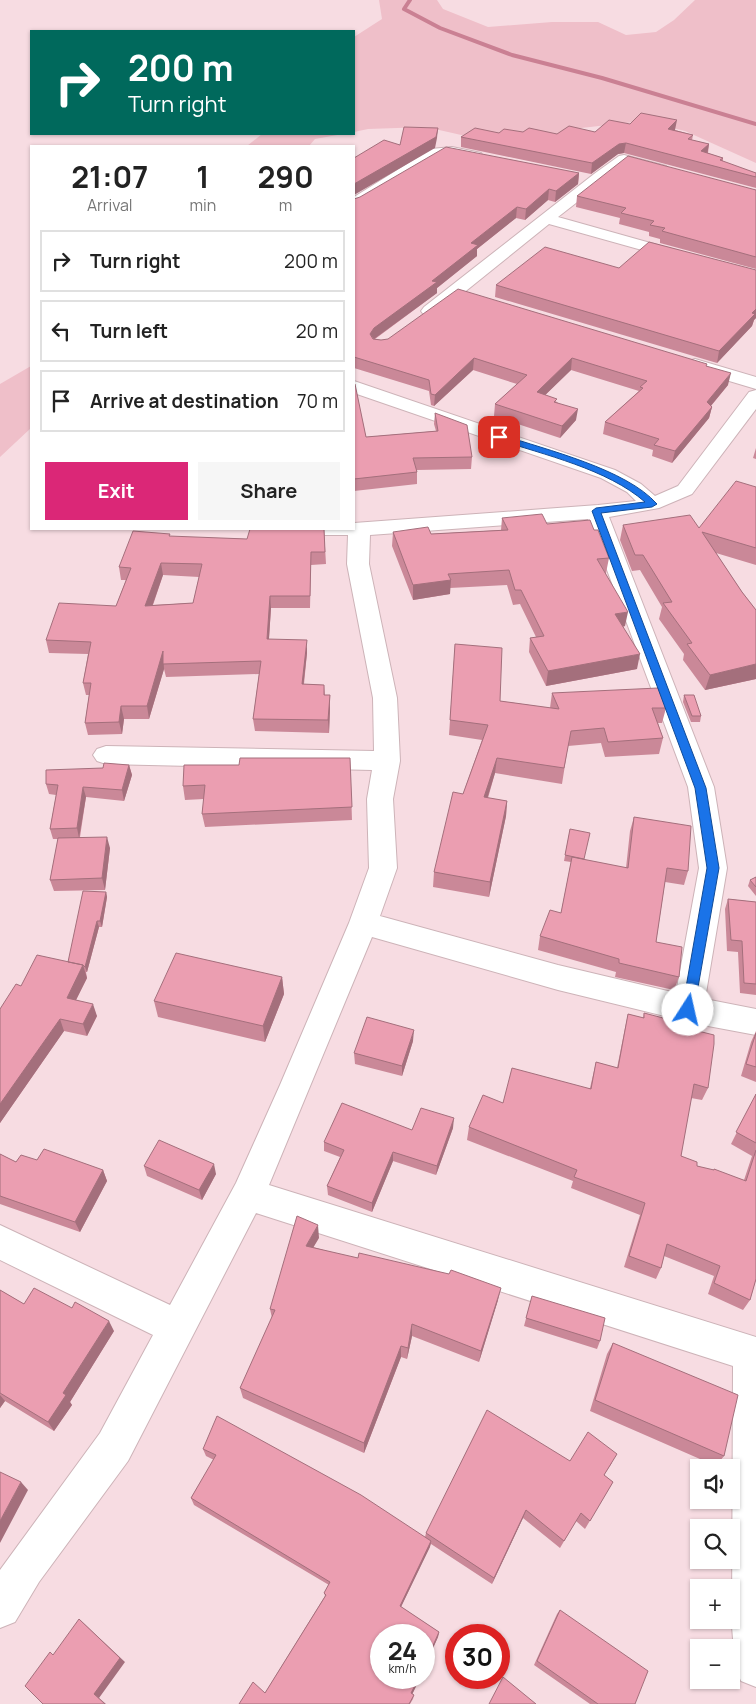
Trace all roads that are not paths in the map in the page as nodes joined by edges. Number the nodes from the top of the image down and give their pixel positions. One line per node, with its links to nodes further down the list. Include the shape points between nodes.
1 (640, 147): 3 (street)
2 (490, 159): 7 (street, via 440,151)
3 (624, 159): 4 (street); 6 (street)
4 (671, 172)
5 (574, 177): 6 (street)
6 (593, 181): 8 (street)
7 (355, 202)
8 (548, 219): 9 (street); 10 (street)
9 (699, 261)
10 (456, 292): 11 (street); 12 (street)
11 (475, 298)
12 (419, 318)
13 (681, 360): 14 (street)
14 (756, 383)
15 (355, 387): 17 (street, via 608,474 634,488)
16 (756, 396): 17 (street, via 685,490 671,499)
17 (652, 504): 18 (street)
18 (596, 511): 20 (street); 24 (street, via 701,788 713,868)
19 (355, 529): 20 (street)
20 (359, 529): 22 (street, via 358,564 385,698)
21 (106, 755): 22 (street)
22 (387, 761): 23 (street, via 380,799 383,868)
23 (363, 923): 24 (street, via 584,986); 26 (street)
24 (688, 1010): 25 (street)
25 (756, 1022)
26 (248, 1194): 28 (street); 29 (street)
27 (0, 1242): 28 (street)
28 (176, 1327): 30 (street, via 114,1446)
29 (753, 1354): 31 (street, via 753,1626)
30 (0, 1607)
31 (756, 1666)

